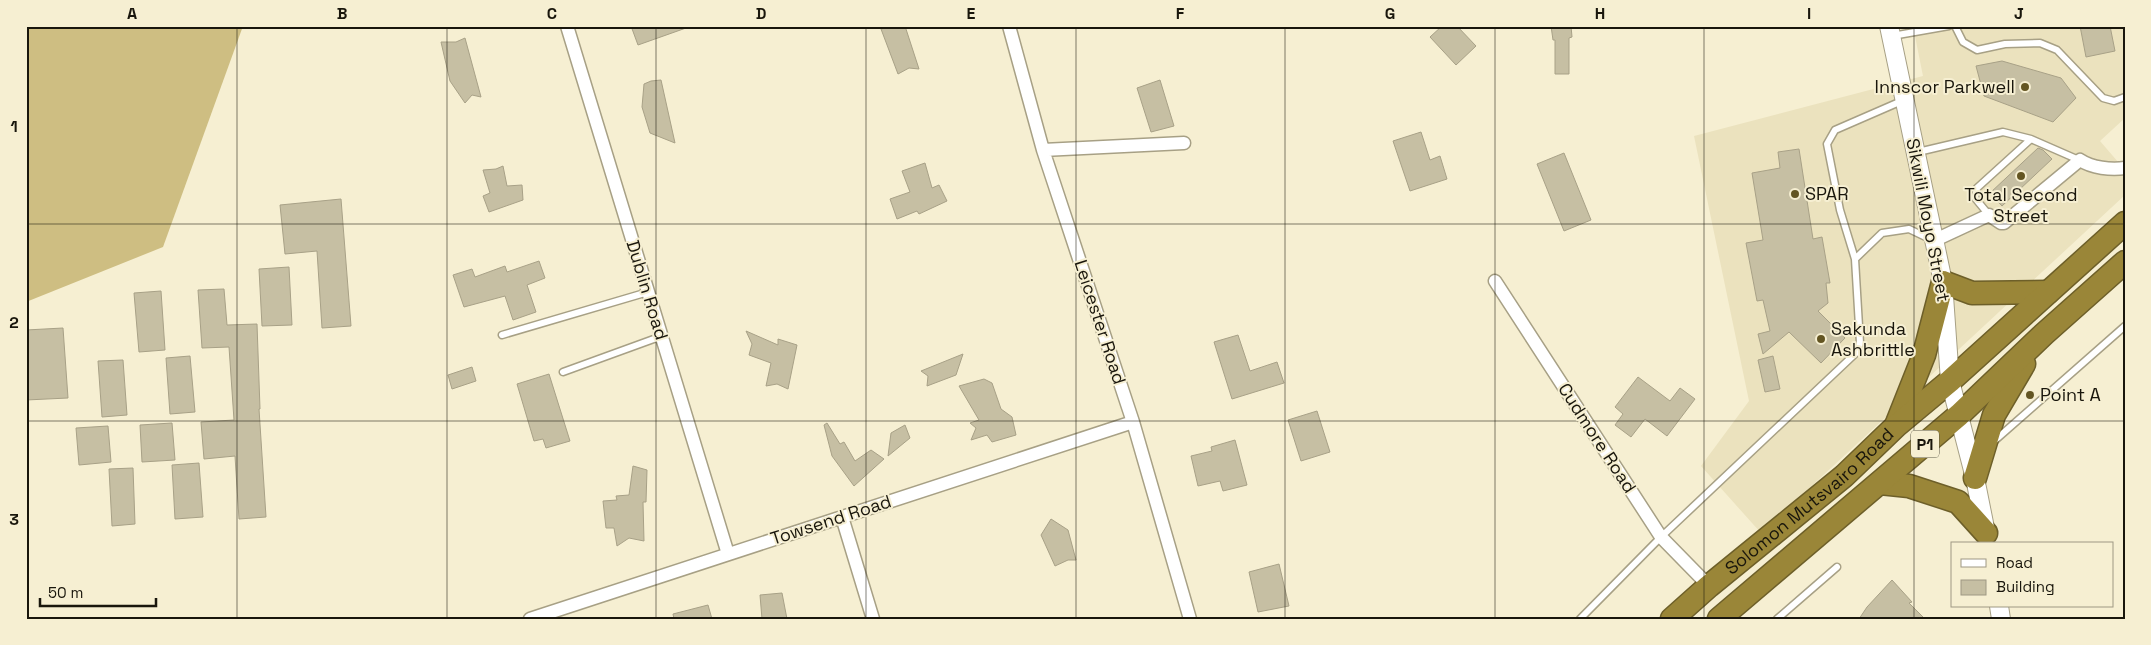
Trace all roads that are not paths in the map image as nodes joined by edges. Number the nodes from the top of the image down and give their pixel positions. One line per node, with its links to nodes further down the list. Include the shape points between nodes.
1 (567, 26): 21 (street, Dublin Road)
2 (1009, 26): 10 (street, Leicester Road)
3 (1949, 26): 5 (lane)
4 (1955, 26): 6 (lane, via 1962,42 1977,50 2005,44 2040,43 2057,50 2103,98 2114,101)
5 (1890, 31): 7 (street, Sikwili Moyo Street)
6 (2125, 97)
7 (1905, 100): 11 (street, Sikwili Moyo Street); 17 (lane, via 1835,130 1827,144 1840,210)
8 (2031, 139): 11 (lane, via 2003,132); 12 (lane); 14 (lane, via 1977,188 1975,198)
9 (1184, 143): 10 (street)
10 (1043, 150): 30 (street, Leicester Road)
11 (1916, 153): 16 (street, Sikwili Moyo Street)
12 (2080, 160): 13 (street, via 2088,165); 14 (street, via 2009,220 2001,223)
13 (2125, 168)
14 (1989, 215): 16 (street)
15 (2125, 223): 22 (highway, Solomon Mutsvairo Road / P1)
16 (1933, 240): 17 (lane, via 1909,229 1882,233); 20 (street, Sikwili Moyo Street)
17 (1855, 259): 36 (lane, via 1860,343 1857,352)
18 (2125, 262): 24 (highway, P1)
19 (1495, 281): 36 (street, Cudmore Road)
20 (1943, 282): 22 (highway, via 1972,293); 28 (street, Sikwili Moyo Street); 31 (highway, via 1924,355)
21 (648, 292): 25 (lane); 26 (street, Dublin Road)
22 (2048, 292): 28 (highway, Solomon Mutsvairo Road / P1)
23 (2125, 326): 32 (lane)
24 (2044, 334): 29 (highway, P1); 32 (highway, via 1994,415)
25 (502, 335)
26 (662, 336): 27 (lane); 38 (street, Dublin Road)
27 (563, 372)
28 (1950, 382): 29 (street, Sikwili Moyo Street); 31 (highway, Solomon Mutsvairo Road / P1)
29 (1959, 415): 33 (street, Sikwili Moyo Street); 34 (highway, P1)
30 (1133, 422): 35 (street, Towsend Road); 43 (street, Leicester Road)
31 (1896, 426): 40 (highway, Solomon Mutsvairo Road / P1, via 1844,476)
32 (1981, 453): 33 (highway)
33 (1974, 478): 37 (street, Sikwili Moyo Street)
34 (1880, 483): 37 (highway, via 1909,486 1958,502); 46 (highway, P1)
35 (842, 517): 38 (street, Towsend Road); 42 (street)
36 (1661, 537): 40 (street, Cudmore Road); 44 (lane)
37 (1987, 538)
38 (728, 554): 41 (street, Towsend Road)
39 (1838, 567): 47 (lane)
40 (1709, 586): 45 (highway, Solomon Mutsvairo Road / P1)
41 (530, 619)
42 (873, 619)
43 (1190, 619)
44 (1580, 619)
45 (1672, 619)
46 (1719, 619)
47 (1777, 619)

